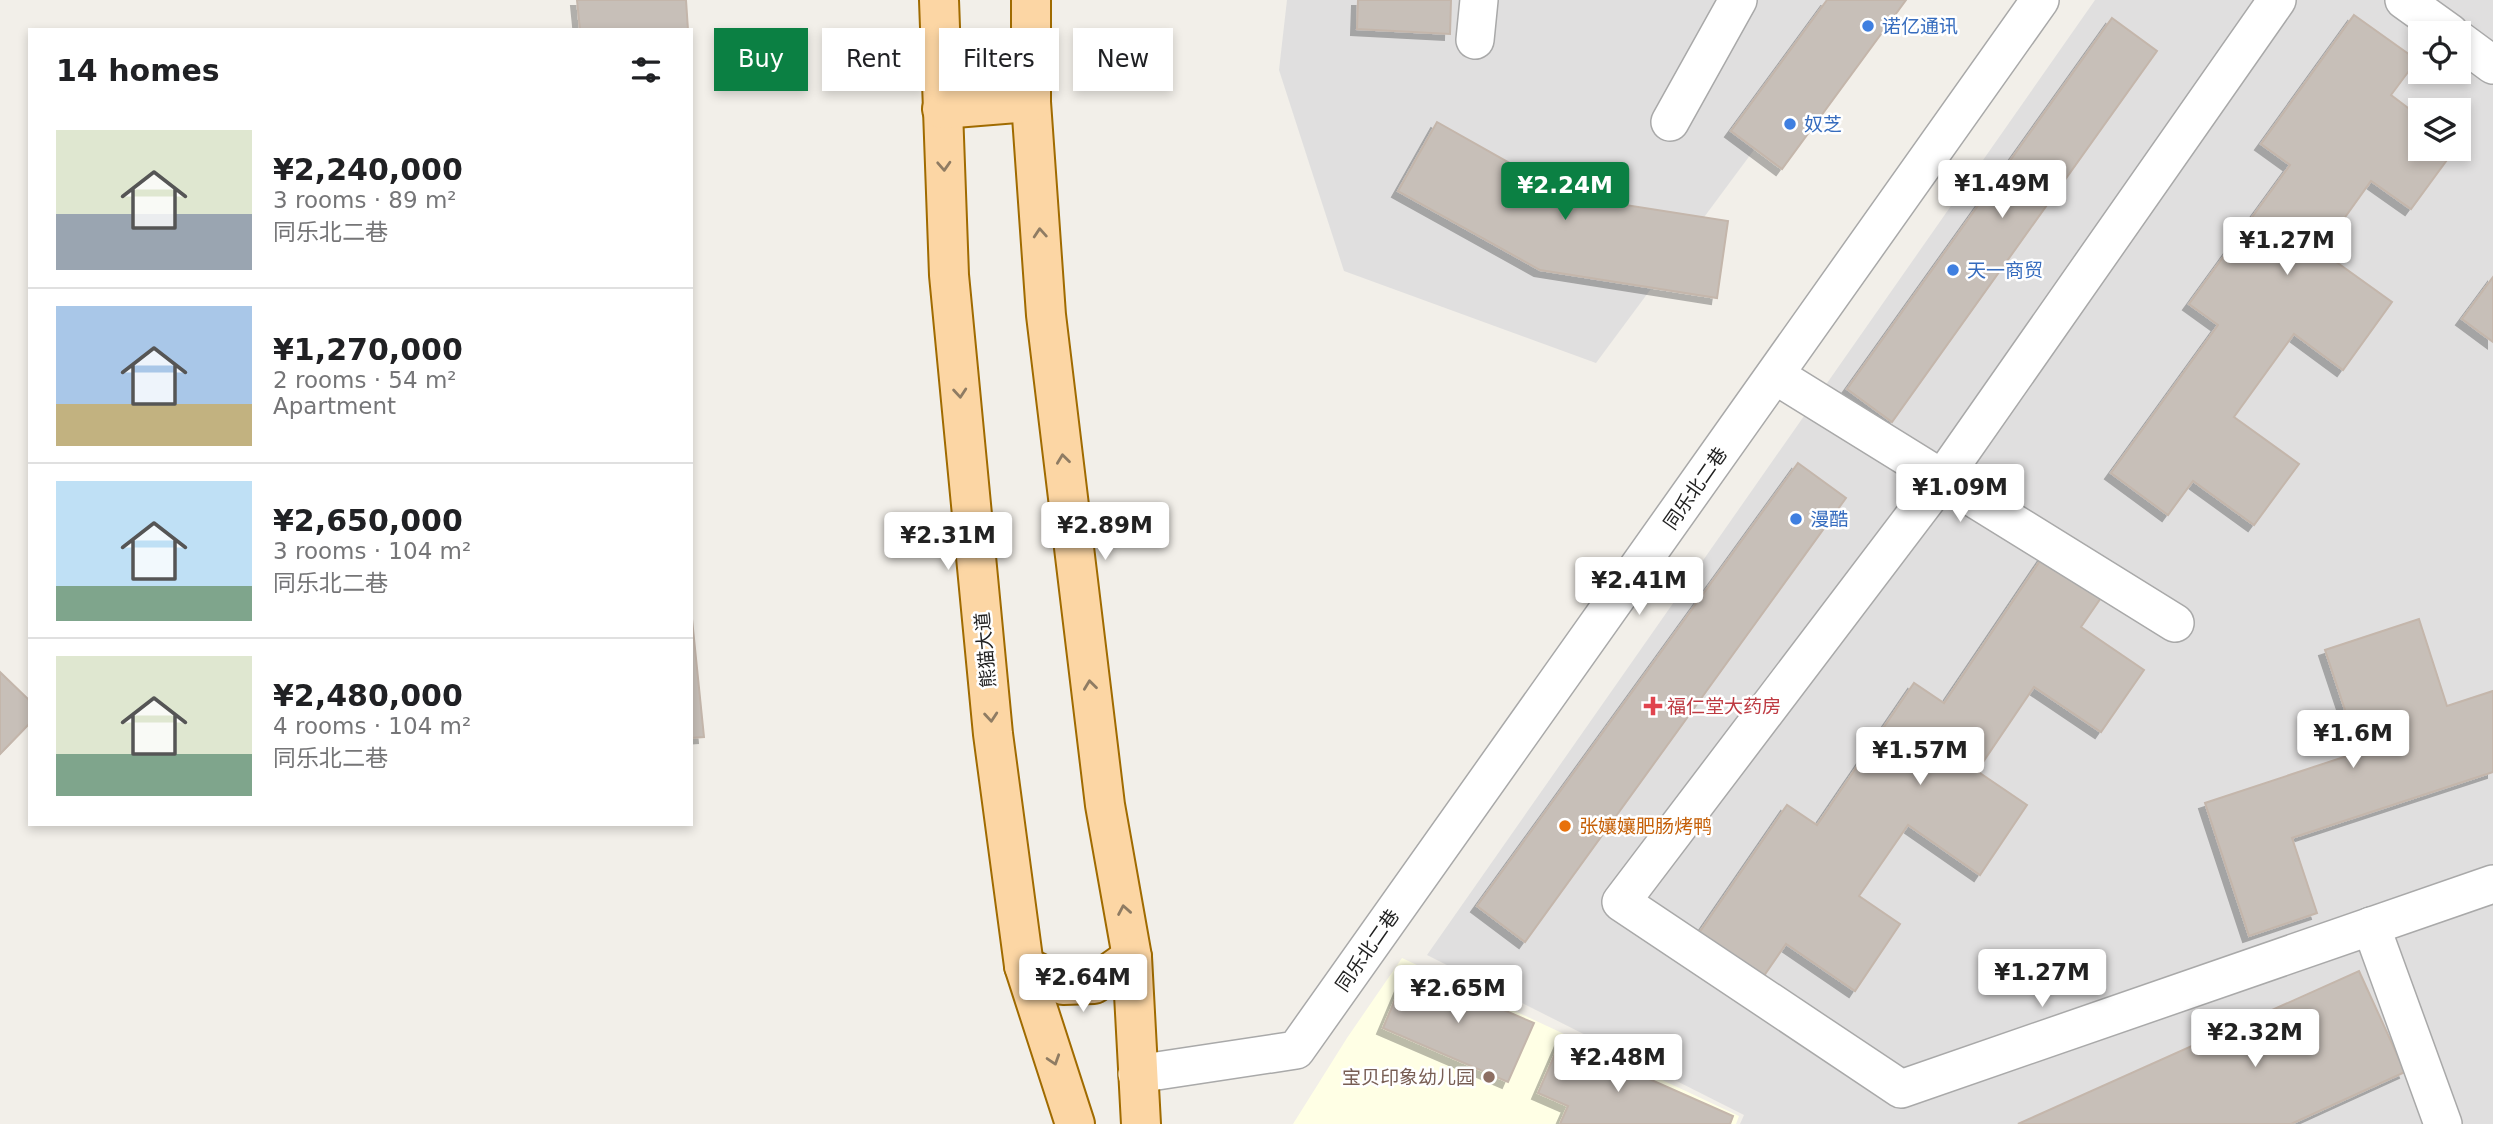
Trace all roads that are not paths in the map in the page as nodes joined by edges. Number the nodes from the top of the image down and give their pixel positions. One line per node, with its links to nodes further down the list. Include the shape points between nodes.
1 (939, 0): 13 (main road, 熊猫大道)
2 (1031, 0): 12 (main road)
3 (1479, 0): 9 (street)
4 (1738, 0): 14 (street)
5 (2040, 0): 15 (street, 同乐北二巷)
6 (2277, 0): 16 (street)
7 (2404, 0): 8 (street)
8 (2433, 21)
9 (1475, 40)
10 (2471, 49): 11 (street)
11 (2493, 65)
12 (1031, 102): 13 (main road); 20 (main road, one-way to 12, via 1104,805 1070,523 1046,315)
13 (942, 109): 21 (main road, 熊猫大道, one-way to 21, via 949,275 990,706)
14 (1670, 122)
15 (1775, 375): 16 (street); 22 (street, 同乐北二巷, via 1296,1051)
16 (1942, 479): 17 (street); 19 (street, via 1621,902 1900,1089)
17 (2175, 623)
18 (2493, 884): 19 (street)
19 (2371, 926): 25 (street)
20 (1132, 957): 21 (main road, via 1094,984 1063,985); 22 (main road)
21 (1024, 966): 23 (main road, 熊猫大道, one-way to 23)
22 (1137, 1074): 24 (main road)
23 (1075, 1124)
24 (1141, 1124)
25 (2443, 1124)

